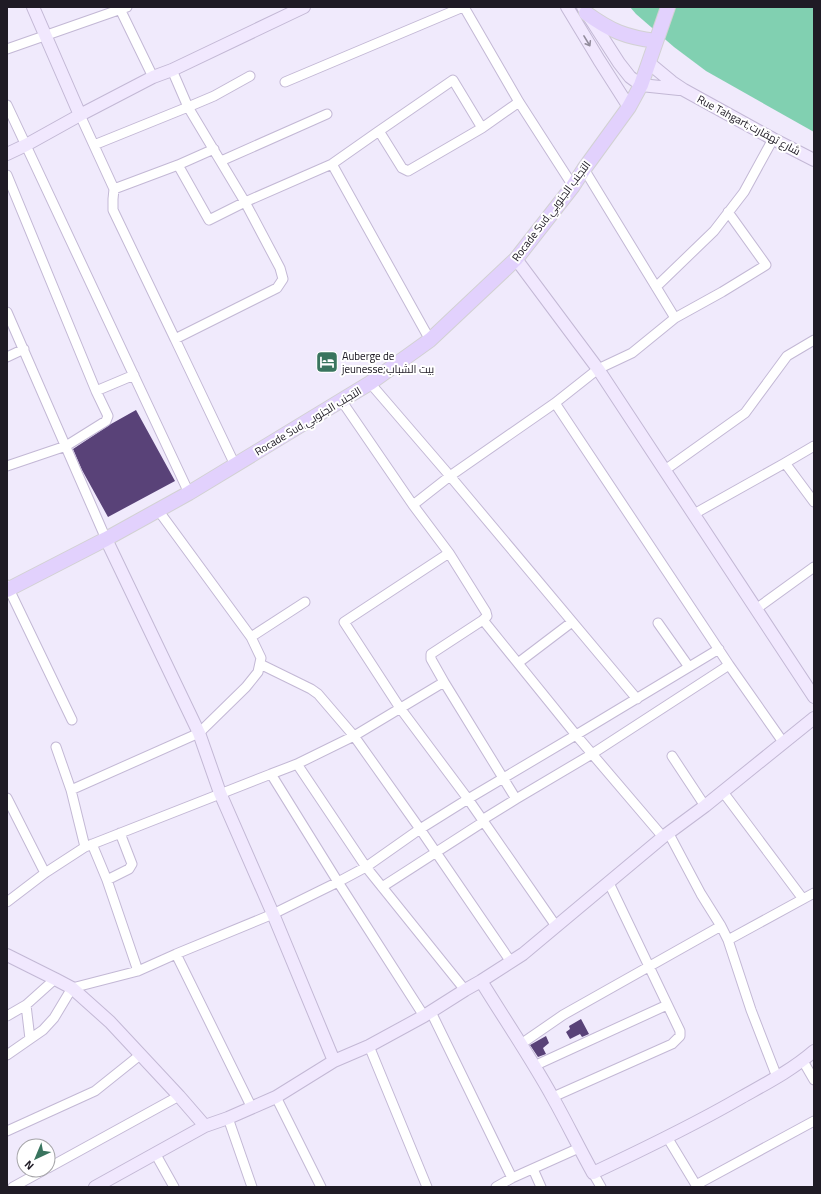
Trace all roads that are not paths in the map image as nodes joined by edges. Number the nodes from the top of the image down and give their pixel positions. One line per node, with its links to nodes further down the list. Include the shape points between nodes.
1 (32, 7): 8 (street)
2 (304, 7): 12 (street)
3 (464, 7): 15 (street); 18 (street)
4 (567, 7): 21 (street, one-way to 21)
5 (668, 7): 9 (main road, Rocade Sud,التجنب الجنوبي)
6 (122, 8): 8 (street); 14 (street)
7 (584, 10): 9 (main road, via 619,33 637,39); 16 (street, via 619,63 630,77)
8 (46, 36): 10 (street); 23 (street)
9 (656, 40): 11 (main road, Rocade Sud,التجنب الجنوبي)
10 (7, 49)
11 (649, 63): 16 (main road, Rocade Sud,التجنب الجنوبي); 17 (street, Rue Tahgart;شارع تهقارت)
12 (172, 70): 14 (street); 20 (street)
13 (250, 76): 20 (street)
14 (153, 77): 23 (street)
15 (285, 82)
16 (641, 85): 17 (street, Rue Tahgart;شارع تهقارت); 21 (main road, Rocade Sud,التجنب الجنوبي)
17 (684, 90): 26 (street, Rue Tahgart;شارع تهقارت)
18 (519, 102): 24 (street); 37 (street)
19 (7, 105): 27 (street)
20 (188, 107): 28 (street); 29 (street)
21 (629, 107): 35 (main road, Rocade Sud,التجنب الجنوبي)
22 (327, 114): 32 (street)
23 (80, 115): 27 (street); 28 (street)
24 (482, 128): 25 (street, via 408,171 402,168); 25 (street, via 453,80)
25 (379, 131): 33 (street)
26 (773, 139): 31 (street, Rue Tahgart;شارع تهقارت); 40 (street, via 744,192)
27 (26, 145): 30 (street); 51 (street)
28 (94, 145): 38 (street)
29 (214, 149): 32 (street); 34 (street)
30 (7, 154)
31 (814, 160)
32 (221, 161): 39 (street)
33 (332, 164): 39 (street); 46 (street)
34 (178, 165): 38 (street); 39 (street, via 209,220)
35 (584, 169): 37 (main road, Rocade Sud,التجنب الجنوبي); 42 (street)
36 (7, 175): 53 (street)
37 (573, 186): 41 (main road, Rocade Sud,التجنب الجنوبي)
38 (114, 189): 45 (street, via 113,210)
39 (245, 202): 45 (street, via 280,268 283,279 277,288)
40 (728, 212): 42 (street, via 714,231); 44 (street, via 766,264)
41 (516, 259): 46 (main road, Rocade Sud,التجنب الجنوبي); 50 (street)
42 (656, 287): 44 (street)
43 (7, 312): 48 (street)
44 (675, 318): 50 (street, via 632,354)
45 (175, 339): 59 (street)
46 (430, 340): 52 (main road, Rocade Sud,التجنب الجنوبي)
47 (814, 340): 61 (street, via 788,356 745,414)
48 (24, 349): 49 (street); 56 (street)
49 (7, 356)
50 (598, 369): 55 (street); 61 (street)
51 (134, 375): 53 (street); 63 (street)
52 (370, 383): 54 (main road, Rocade Sud,التجنب الجنوبي); 62 (street)
53 (96, 391): 56 (street, via 108,416 106,422)
54 (341, 400): 59 (main road, Rocade Sud,التجنب الجنوبي); 65 (street)
55 (555, 403): 62 (street); 78 (street)
56 (66, 446): 60 (street); 68 (street)
57 (814, 446): 58 (street)
58 (784, 463): 64 (street); 67 (street)
59 (235, 464): 63 (main road, Rocade Sud,التجنب الجنوبي)
60 (7, 466)
61 (665, 470): 67 (street)
62 (450, 476): 65 (street); 75 (street)
63 (188, 493): 66 (main road, Rocade Sud,التجنب الجنوبي)
64 (814, 502)
65 (413, 505): 69 (street)
66 (158, 510): 68 (main road, Rocade Sud,التجنب الجنوبي); 77 (street)
67 (694, 514): 73 (street)
68 (106, 540): 71 (main road, Rocade Sud,التجنب الجنوبي); 89 (street)
69 (449, 553): 74 (street, via 486,612 487,616); 86 (street, via 344,622)
70 (814, 567): 73 (street)
71 (8, 588): 88 (street)
72 (305, 602): 77 (street)
73 (756, 609): 84 (street)
74 (483, 620): 79 (street); 83 (street, via 431,654 430,659)
75 (572, 622): 79 (street); 85 (street)
76 (658, 623): 82 (street)
77 (251, 637): 80 (street, via 261,658)
78 (719, 649): 81 (street); 82 (street)
79 (518, 663): 90 (street)
80 (260, 664): 89 (street, via 258,672 246,687); 91 (street, via 318,694)
81 (729, 665): 92 (street); 94 (street)
82 (689, 667): 85 (street)
83 (444, 682): 86 (street); 98 (street)
84 (813, 695)
85 (637, 699): 90 (street)
86 (400, 708): 91 (street); 103 (street)
87 (814, 718): 92 (street)
88 (72, 720)
89 (199, 733): 99 (street); 101 (street)
90 (576, 735): 94 (street); 98 (street)
91 (354, 736): 96 (street); 107 (street)
92 (783, 742): 100 (street)
93 (56, 747): 99 (street)
94 (592, 754): 104 (street); 109 (street)
95 (672, 756): 105 (street)
96 (297, 764): 97 (street); 112 (street)
97 (271, 774): 101 (street); 115 (street)
98 (503, 778): 103 (street); 104 (street)
99 (71, 790): 110 (street)
100 (723, 792): 105 (street); 119 (street)
101 (220, 793): 108 (street); 121 (street)
102 (7, 798): 113 (street)
103 (468, 799): 106 (street); 107 (street)
104 (516, 799): 106 (street)
105 (705, 806): 109 (street)
106 (483, 821): 111 (street); 122 (street)
107 (420, 829): 111 (street); 112 (street)
108 (120, 833): 110 (street); 114 (street, via 132,864 129,869)
109 (666, 835): 116 (street); 123 (street)
110 (88, 845): 113 (street); 114 (street)
111 (436, 853): 117 (street); 127 (street)
112 (366, 867): 115 (street); 117 (street)
113 (45, 873): 120 (street)
114 (107, 880): 129 (street)
115 (338, 882): 121 (street); 136 (street)
116 (608, 883): 122 (street); 128 (street)
117 (382, 886): 133 (street)
118 (814, 893): 119 (street)
119 (803, 899): 124 (street)
120 (7, 902)
121 (272, 914): 125 (street); 144 (street)
122 (556, 926): 127 (street)
123 (721, 926): 124 (street); 128 (street)
124 (728, 940): 147 (street, via 751,1010)
125 (176, 954): 129 (street); 152 (street)
126 (7, 955): 130 (street)
127 (511, 962): 131 (street)
128 (649, 967): 135 (street); 139 (street, via 563,1015)
129 (138, 971): 132 (street)
130 (55, 979): 132 (street); 134 (street)
131 (481, 981): 133 (street); 139 (street)
132 (72, 988): 138 (street, via 54,1018); 143 (street, via 110,1022)
133 (464, 990): 136 (street)
134 (26, 1005): 137 (street); 138 (street)
135 (667, 1005): 146 (street); 151 (street, via 680,1032 680,1036 672,1044)
136 (427, 1014): 140 (street); 164 (street)
137 (7, 1016)
138 (30, 1039): 142 (street)
139 (521, 1044): 146 (street)
140 (369, 1046): 144 (street); 171 (street)
141 (814, 1051): 145 (street)
142 (7, 1055)
143 (140, 1055): 149 (street); 156 (street, via 95,1091)
144 (334, 1061): 150 (street)
145 (803, 1061): 147 (street); 148 (street)
146 (534, 1066): 151 (street)
147 (778, 1077): 157 (street)
148 (814, 1080)
149 (179, 1096): 155 (street); 160 (street)
150 (276, 1097): 152 (street); 170 (street)
151 (553, 1097): 158 (street)
152 (252, 1108): 153 (street)
153 (228, 1118): 155 (street); 169 (street)
154 (814, 1121): 166 (street)
155 (205, 1126): 159 (street)
156 (7, 1132)
157 (667, 1137): 162 (street); 166 (street)
158 (579, 1148): 161 (street); 162 (street)
159 (155, 1153): 165 (street); 168 (street)
160 (56, 1164)
161 (533, 1169): 164 (street); 173 (street)
162 (593, 1173): 174 (street)
163 (29, 1178): 167 (street)
164 (512, 1178): 172 (street)
165 (98, 1186)
166 (696, 1186)
167 (13, 1187)
168 (174, 1187)
169 (252, 1187)
170 (321, 1187)
171 (427, 1187)
172 (496, 1187)
173 (541, 1187)
174 (601, 1187)

